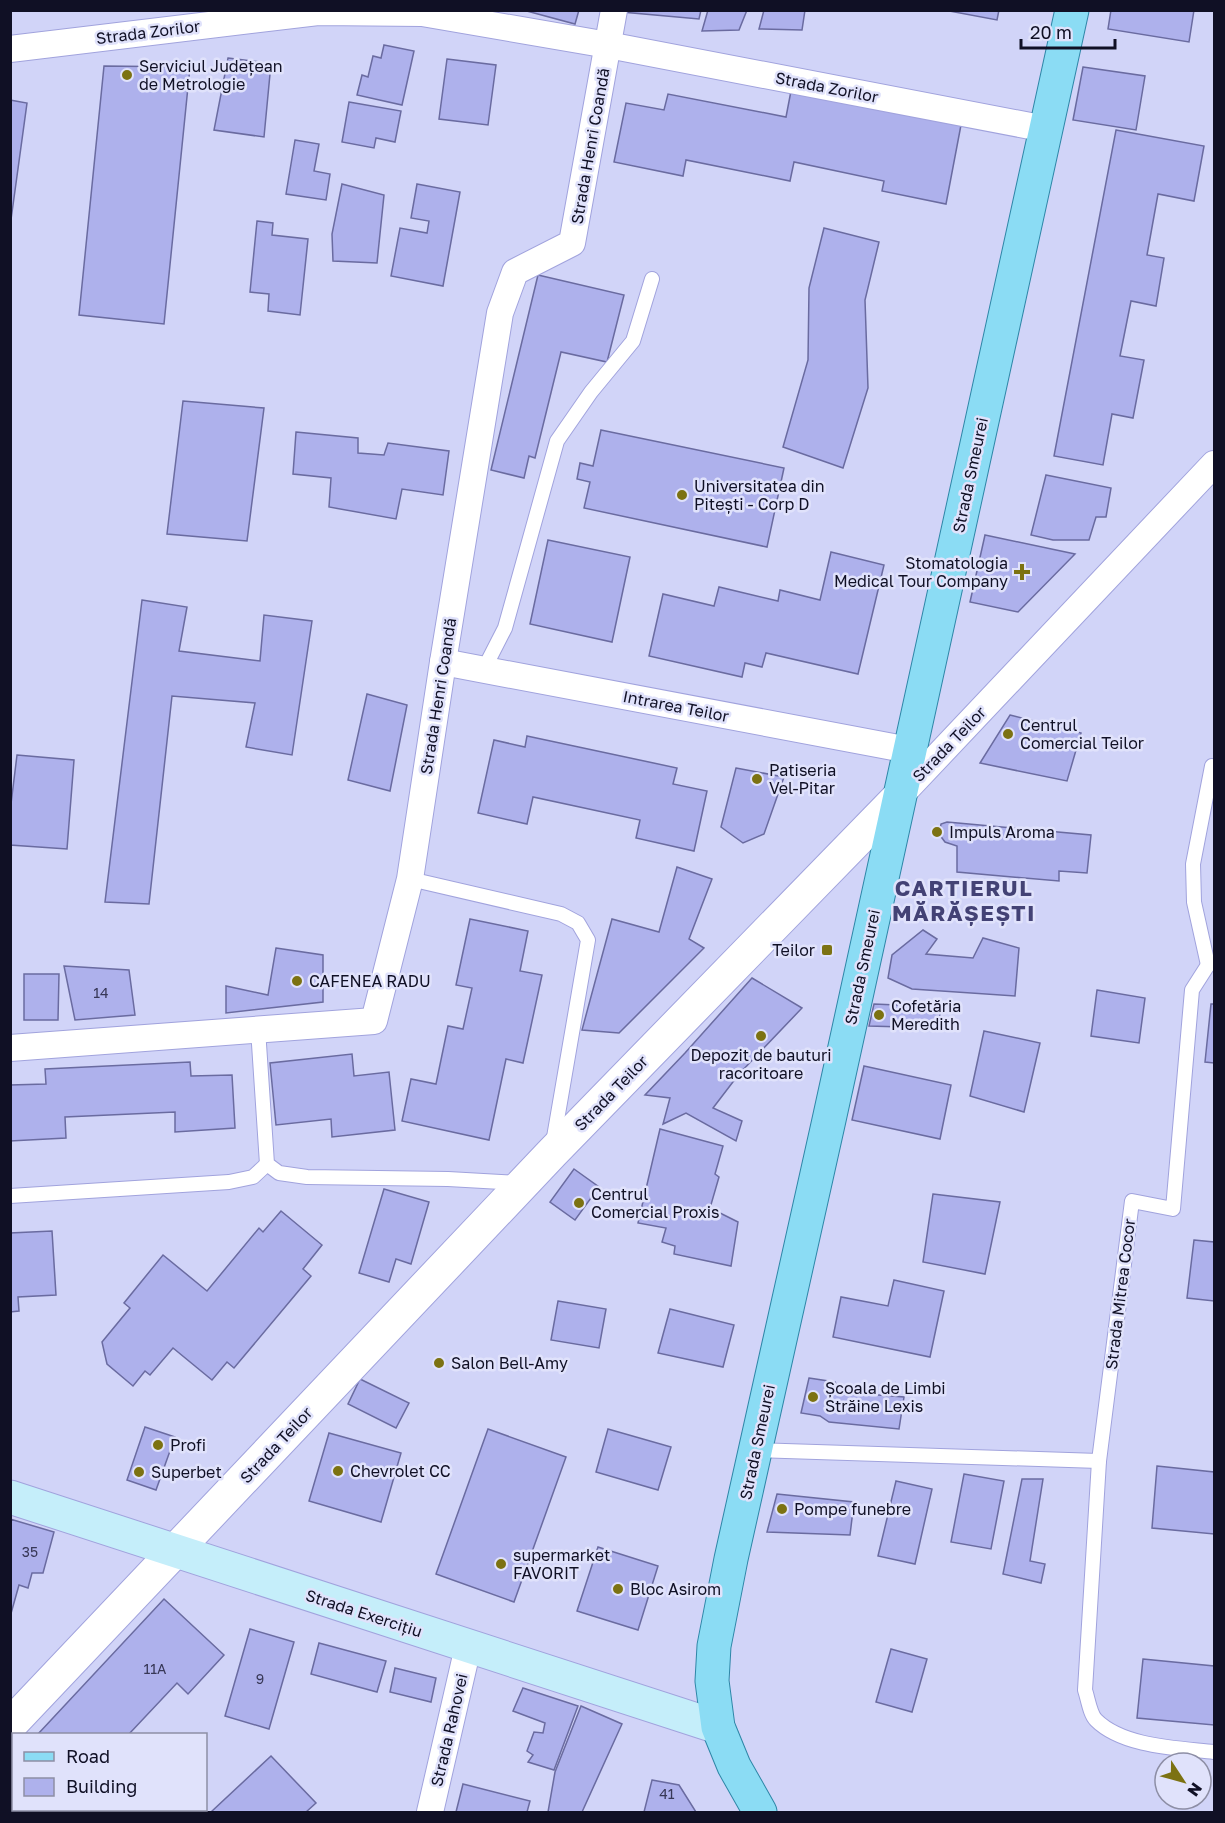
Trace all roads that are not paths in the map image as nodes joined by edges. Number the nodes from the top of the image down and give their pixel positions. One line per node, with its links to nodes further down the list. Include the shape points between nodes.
1 (614, 10): 3 (street)
2 (1072, 10): 5 (main road, Strada Smeurei)
3 (608, 45): 4 (street, Strada Zorilor, via 422,13 370,11 318,12); 5 (street, Strada Zorilor); 8 (street, Strada Henri Coandă, via 572,243 515,272 500,313)
4 (10, 49)
5 (1046, 129): 10 (main road, Strada Smeurei)
6 (652, 279): 9 (lane, via 633,341 557,441 505,628)
7 (1215, 464): 12 (street, Strada Teilor)
8 (442, 662): 9 (street, Intrarea Teilor); 13 (street, Strada Henri Coandă)
9 (484, 669): 10 (street, Intrarea Teilor)
10 (909, 750): 12 (main road, Strada Smeurei)
11 (1212, 766): 14 (lane, via 1193,864 1194,902)
12 (899, 797): 17 (street, Strada Teilor); 21 (main road, Strada Smeurei)
13 (410, 879): 15 (street, Strada Henri Coandă, via 374,1021); 17 (lane, via 561,914 578,923 588,940)
14 (1211, 964): 22 (lane, Strada Mitrea Cocor, via 1192,990 1173,1209 1132,1201)
15 (258, 1029): 16 (street, Strada Henri Coandă); 18 (lane)
16 (10, 1048)
17 (552, 1153): 19 (street, Strada Teilor)
18 (267, 1164): 19 (lane, via 279,1173 307,1177); 20 (lane, via 253,1177 229,1182)
19 (524, 1183): 24 (street, Strada Teilor)
20 (10, 1196)
21 (755, 1450): 22 (lane); 27 (main road, Strada Smeurei, via 714,1646 712,1682)
22 (1099, 1461): 28 (lane, Strada Mitrea Cocor, via 1085,1690 1094,1719 1120,1736)
23 (10, 1497): 24 (main road, Strada Exercițiu)
24 (176, 1551): 25 (main road, Strada Exercițiu); 26 (street, Strada Teilor)
25 (468, 1647): 27 (main road, Strada Exercițiu); 29 (street, Strada Rahovei)
26 (10, 1725)
27 (718, 1727): 30 (main road, Strada Smeurei)
28 (1215, 1752)
29 (430, 1812)
30 (759, 1812)

